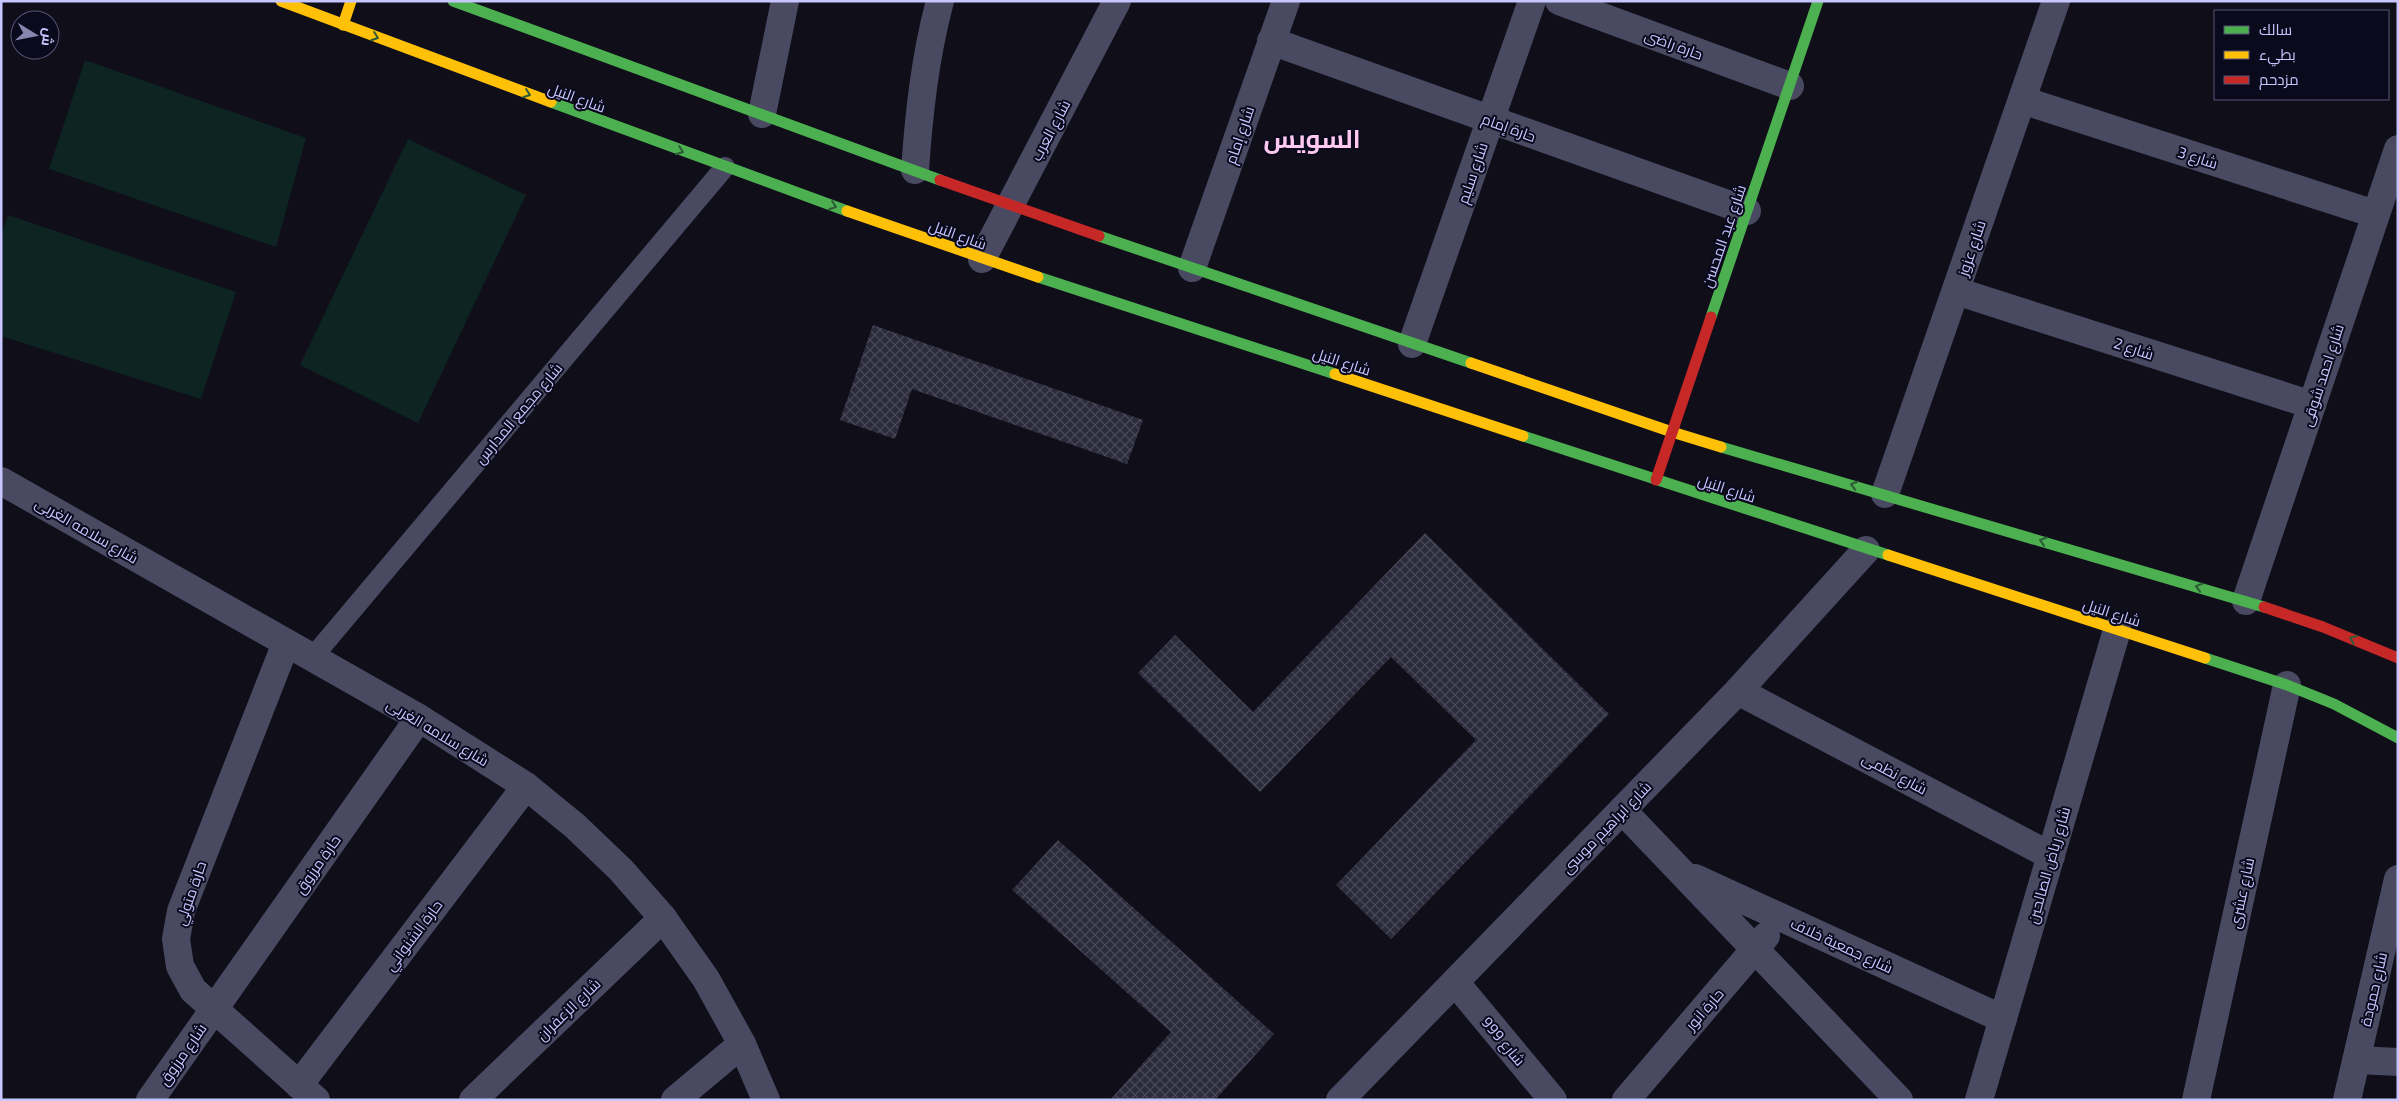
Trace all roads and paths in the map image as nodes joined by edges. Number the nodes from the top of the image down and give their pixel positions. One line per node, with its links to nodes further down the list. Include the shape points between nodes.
1 (281, 1): 12 (main road, شارع النيل)
2 (351, 1): 12 (main road)
3 (453, 1): 16 (main road)
4 (785, 1): 16 (street)
5 (940, 1): 20 (street, via 920,100)
6 (1117, 1): 21 (street, شارع العرب)
7 (1286, 1): 13 (street, شارع إمام)
8 (1532, 1): 17 (street, شارع سليم)
9 (1559, 1): 14 (street, حارة راضى)
10 (1818, 1): 14 (main road, شارع عبد المحسن)
11 (2056, 1): 15 (street, شارع عزوز)
12 (343, 26): 19 (main road, شارع النيل, one-way to 19)
13 (1271, 42): 17 (street, حارة إمام); 25 (street, شارع إمام)
14 (1790, 86): 22 (main road, شارع عبد المحسن)
15 (2022, 100): 23 (street, شارع 3); 26 (street, شارع عزوز)
16 (762, 114): 20 (main road)
17 (1490, 120): 22 (street, حارة إمام); 27 (street, شارع سليم)
18 (2398, 148): 23 (street, شارع احمد شوقى)
19 (725, 167): 24 (main road, شارع النيل, one-way to 24); 37 (lane, شارع مجمع المدارس)
20 (915, 170): 21 (main road)
21 (1010, 206): 24 (street, شارع العرب); 25 (main road)
22 (1747, 211): 29 (main road, شارع عبد المحسن)
23 (2375, 214): 28 (street, شارع احمد شوقى)
24 (982, 259): 30 (main road, شارع النيل)
25 (1192, 268): 27 (main road)
26 (1956, 290): 28 (street, شارع 2); 32 (street, شارع عزوز)
27 (1412, 344): 29 (main road)
28 (2312, 405): 34 (street, شارع احمد شوقى)
29 (1672, 432): 30 (main road, شارع عبد المحسن); 32 (main road, one-way to 29)
30 (1656, 480): 33 (main road, شارع النيل)
31 (1, 481): 36 (street, شارع سلامه الغربى)
32 (1885, 494): 34 (main road, one-way to 32)
33 (1866, 550): 35 (main road, شارع النيل); 40 (street, شارع ابراهيم موسى)
34 (2246, 601): 38 (main road, one-way to 34, via 2323,627)
35 (2117, 630): 39 (main road, شارع النيل); 45 (street, شارع رياض الصالحين)
36 (286, 643): 37 (street, شارع سلامه الغربى); 52 (street, حارة متولي, via 181,911 176,938 180,966 193,990)
37 (312, 658): 41 (street, شارع سلامه الغربى)
38 (2398, 658)
39 (2287, 685): 42 (main road, شارع النيل, via 2334,704); 67 (street, شارع عشرى)
40 (1738, 691): 44 (street, شارع ابراهيم موسى); 45 (street, شارع نظمى)
41 (419, 718): 43 (street, شارع سلامه الغربى); 52 (street, حارة مرزوق)
42 (2398, 738)
43 (526, 786): 48 (street, شارع سلامه الغربى, via 589,838); 57 (street, حارة الشنواني)
44 (1622, 810): 46 (street, شارع جمعية خلاف); 51 (street, شارع ابراهيم موسى)
45 (2051, 856): 53 (street, شارع رياض الصالحين)
46 (1681, 871): 49 (street, شارع جمعية خلاف); 50 (street, شارع جمعية خلاف)
47 (2398, 878): 55 (street, شارع حمودة)
48 (663, 918): 54 (street, شارع سلامه الغربى, via 706,979); 59 (street, شارع الزعفران)
49 (1782, 918): 50 (street, حارة انور); 53 (street, شارع جمعية خلاف)
50 (1755, 948): 64 (street, حارة انور); 65 (street, شارع جمعية خلاف)
51 (1455, 982): 62 (street, شارع ابراهيم موسى); 63 (street, شارع 999)
52 (214, 1009): 57 (street, حارة متولي); 58 (street, شارع مرزوق)
53 (2003, 1019): 66 (street, شارع رياض الصالحين)
54 (742, 1044): 60 (street); 61 (street, شارع سلامه الغربى)
55 (2357, 1060): 56 (street); 68 (street, شارع حمودة)
56 (2398, 1062)
57 (308, 1092)
58 (150, 1100)
59 (473, 1100)
60 (675, 1100)
61 (766, 1100)
62 (1340, 1100)
63 (1553, 1100)
64 (1626, 1100)
65 (1899, 1100)
66 (1979, 1100)
67 (2196, 1100)
68 (2347, 1100)

